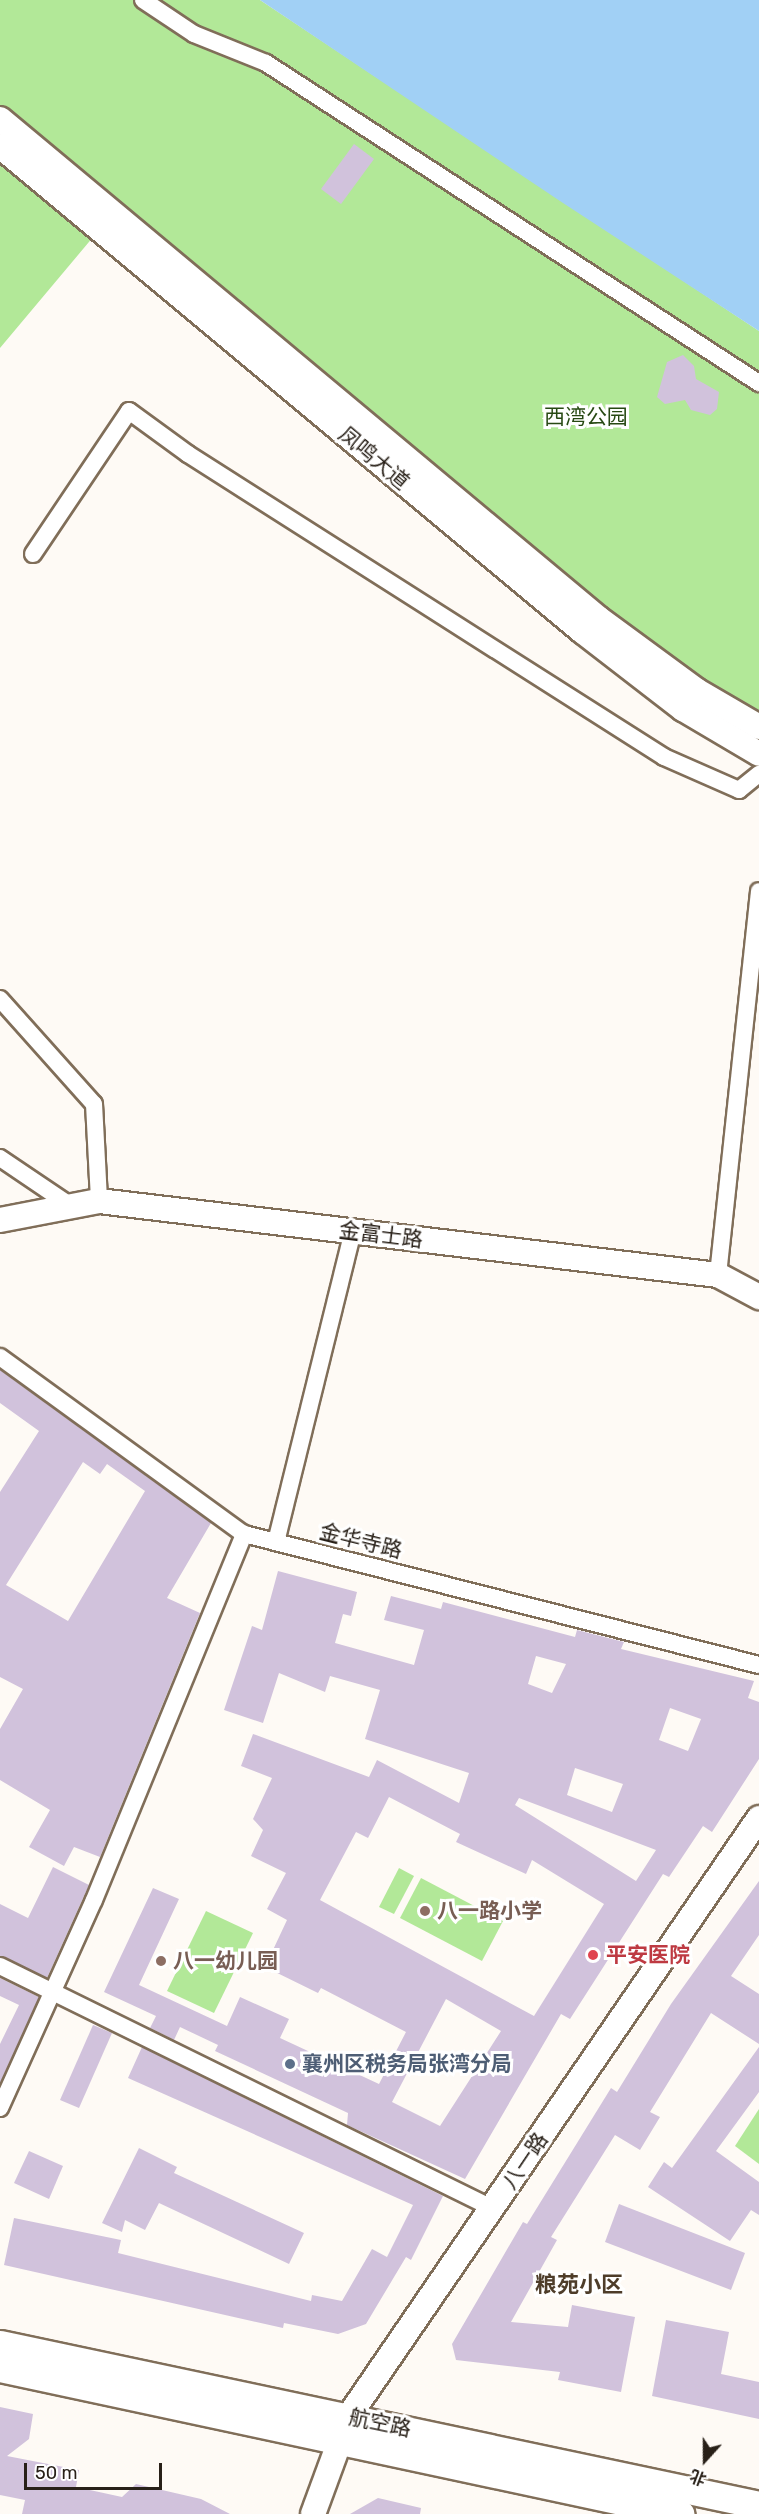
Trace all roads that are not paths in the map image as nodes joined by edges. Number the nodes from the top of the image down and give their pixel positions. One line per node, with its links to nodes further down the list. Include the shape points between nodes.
1 (143, 0): 4 (street, via 194,34 266,63)
2 (0, 119): 6 (main road, 凤鸣大道, via 598,618 696,690)
3 (0, 146): 7 (main road, 凤鸣大道, via 582,631 683,709)
4 (759, 383)
5 (33, 554): 8 (street, via 129,411 188,454 664,757 739,790)
6 (759, 727)
7 (759, 754)
8 (759, 774)
9 (759, 891): 16 (street)
10 (0, 999): 12 (street, via 94,1104)
11 (0, 1158): 13 (street)
12 (99, 1201): 13 (main road, 金富士路); 15 (main road, 金富士路)
13 (71, 1206): 14 (main road, 金富士路)
14 (0, 1220)
15 (353, 1232): 16 (main road, 金富士路); 20 (street)
16 (718, 1275): 17 (main road, 金富士路)
17 (759, 1297)
18 (0, 1357): 19 (street, 金华寺路)
19 (244, 1534): 20 (street, 金华寺路); 24 (street)
20 (276, 1542): 21 (street, 金华寺路)
21 (759, 1665)
22 (759, 1818): 26 (main road, 八一路)
23 (0, 1966): 24 (street)
24 (53, 1991): 25 (street); 26 (street)
25 (0, 2108)
26 (492, 2208): 29 (main road, 八一路)
27 (0, 2344): 29 (main road, 航空路)
28 (0, 2368): 29 (main road, 航空路)
29 (344, 2428): 30 (main road, 航空路); 31 (main road, 八一路); 32 (main road, 航空路)
30 (759, 2505)
31 (313, 2514)
32 (681, 2514)

